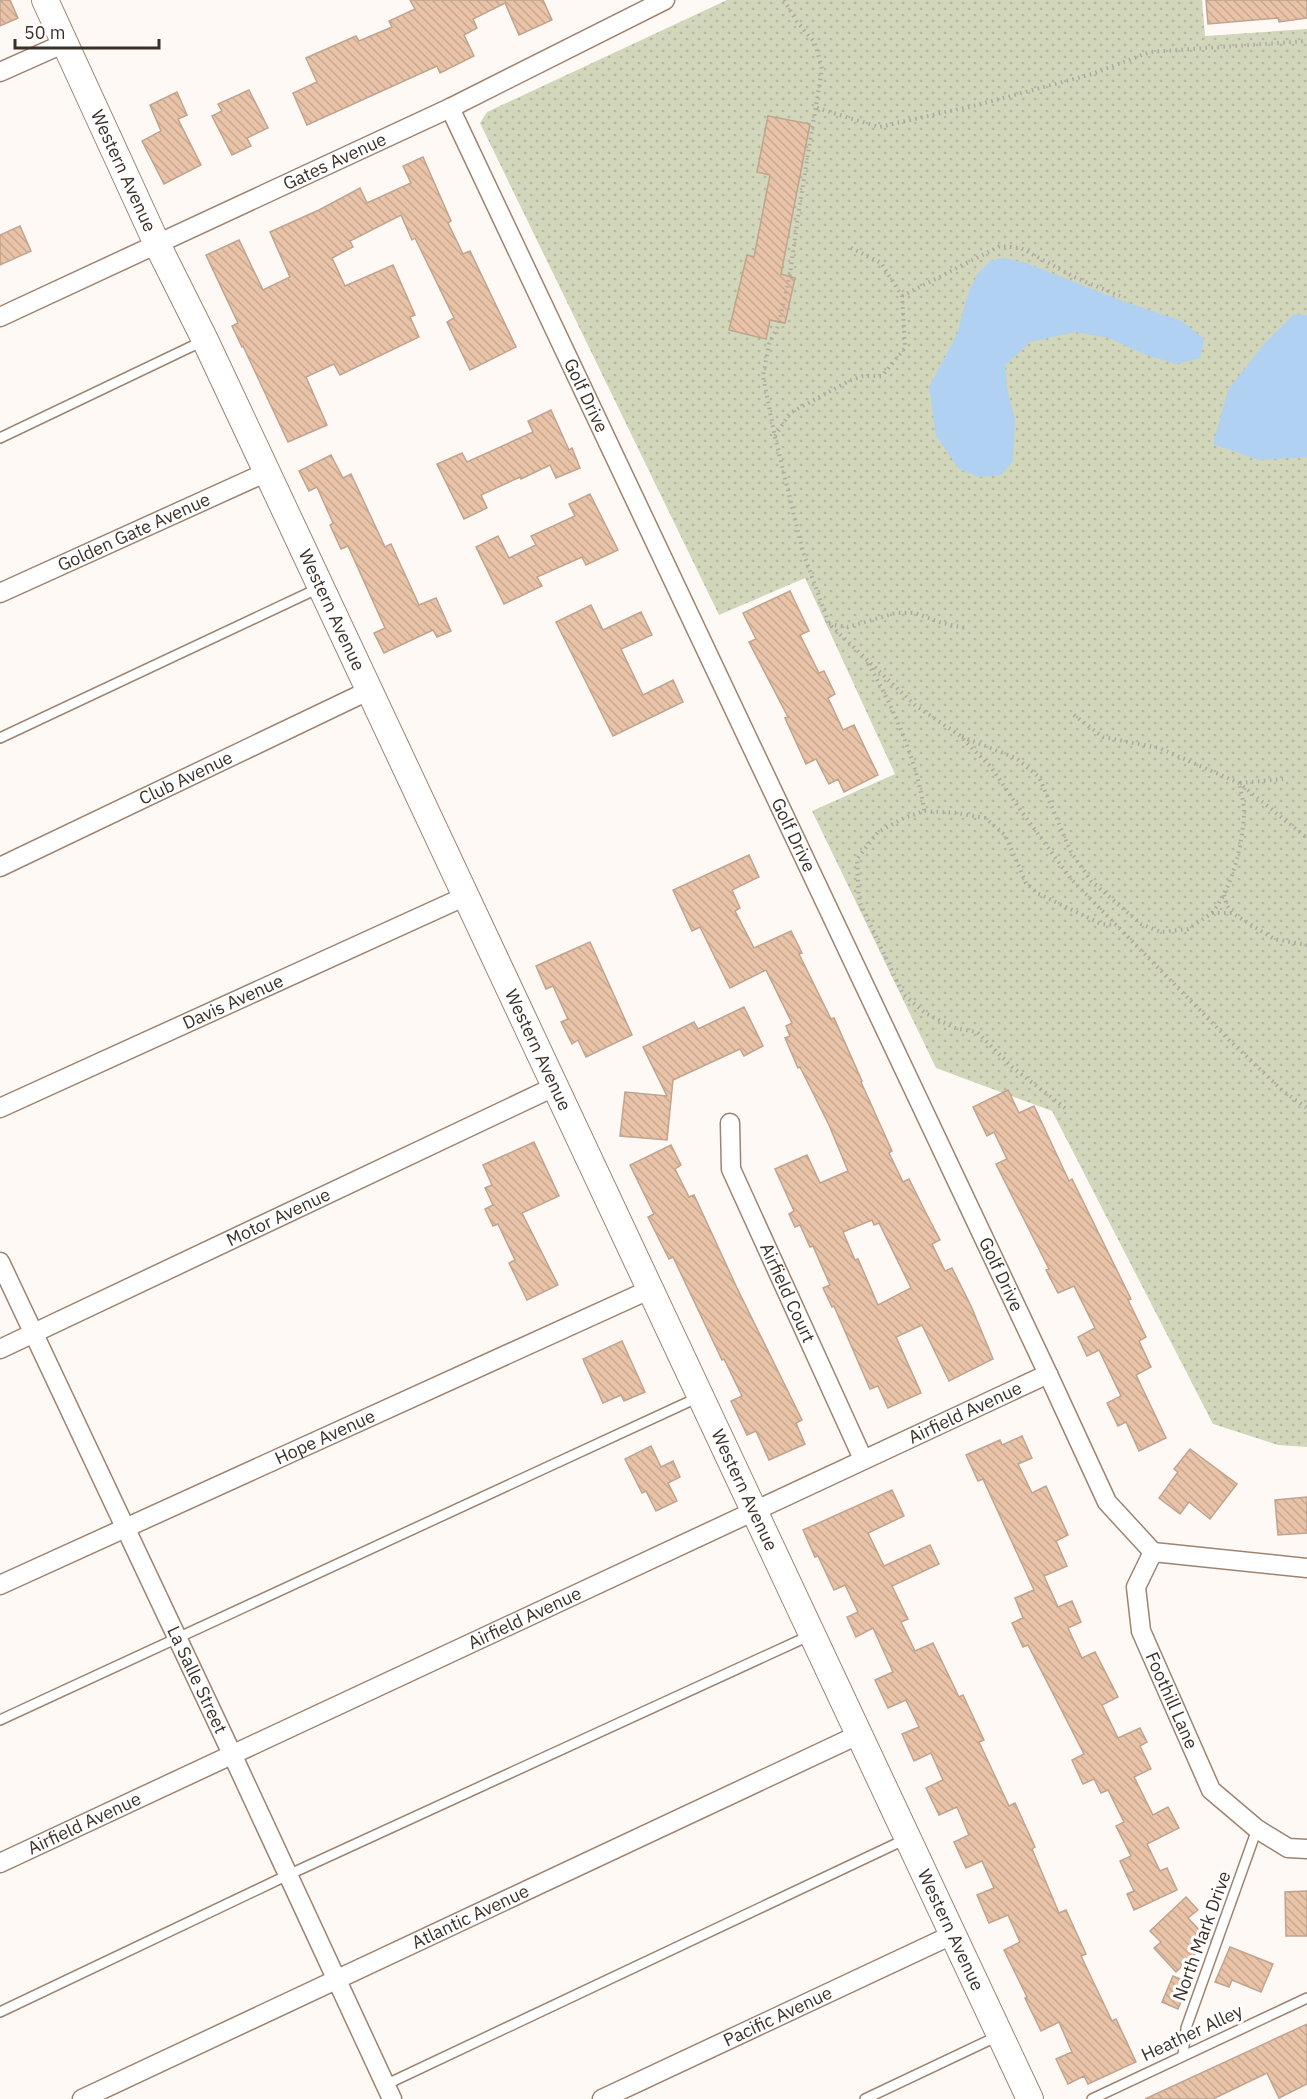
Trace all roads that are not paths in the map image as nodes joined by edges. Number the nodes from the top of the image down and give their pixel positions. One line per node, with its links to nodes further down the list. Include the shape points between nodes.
1 (45, 0): 3 (street, Western Avenue)
2 (665, 0): 5 (street, Gates Avenue)
3 (65, 43): 4 (street); 6 (street, Western Avenue)
4 (0, 72)
5 (450, 108): 6 (street, Gates Avenue); 24 (street, Golf Drive)
6 (157, 244): 7 (street, Gates Avenue); 8 (street, Western Avenue)
7 (0, 317)
8 (205, 340): 9 (lane); 10 (street, Western Avenue)
9 (0, 438)
10 (267, 472): 11 (street, Western Avenue); 12 (street, Golden Gate Avenue)
11 (321, 587): 13 (street, Western Avenue); 14 (lane)
12 (0, 593)
13 (370, 690): 15 (street, Club Avenue); 16 (street, Western Avenue)
14 (0, 738)
15 (0, 867)
16 (466, 896): 17 (street, Western Avenue); 18 (street, Davis Avenue)
17 (556, 1086): 21 (street, Western Avenue); 22 (street, Motor Avenue)
18 (0, 1108)
19 (730, 1123): 26 (street, Airfield Court, via 731,1169)
20 (0, 1262): 22 (street, La Salle Street)
21 (651, 1289): 25 (street, Western Avenue); 28 (street, Hope Avenue)
22 (35, 1333): 23 (street, Motor Avenue); 28 (street, La Salle Street)
23 (0, 1349)
24 (1048, 1374): 26 (street, Airfield Avenue); 29 (street, Golf Drive, via 1107,1502)
25 (701, 1396): 27 (street, Western Avenue); 33 (lane)
26 (863, 1459): 27 (street, Airfield Avenue)
27 (755, 1511): 32 (street, Western Avenue); 36 (street, Airfield Avenue)
28 (124, 1528): 31 (street, Hope Avenue); 33 (street, La Salle Street)
29 (1154, 1552): 30 (street); 37 (street, Foothill Lane, via 1136,1587 1141,1631 1211,1790)
30 (1307, 1568)
31 (0, 1586)
32 (813, 1634): 35 (street, Western Avenue); 41 (lane)
33 (177, 1637): 34 (lane); 36 (street, La Salle Street)
34 (0, 1720)
35 (860, 1734): 38 (street, Western Avenue); 43 (street, Atlantic Avenue)
36 (232, 1754): 40 (street, Airfield Avenue); 41 (street, La Salle Street)
37 (1257, 1829): 39 (street, Foothill Lane, via 1288,1848); 47 (lane, North Mark Drive, via 1186,2028)
38 (909, 1838): 42 (street, Western Avenue); 48 (lane)
39 (1307, 1849)
40 (0, 1863)
41 (288, 1875): 43 (street, La Salle Street); 45 (lane)
42 (954, 1934): 46 (street, Western Avenue); 50 (street, Pacific Avenue)
43 (336, 1978): 48 (street, La Salle Street); 49 (street, Atlantic Avenue)
44 (1307, 1998): 47 (lane, Heather Alley)
45 (0, 2012)
46 (1001, 2035): 51 (lane); 52 (street, Western Avenue)
47 (1183, 2055): 53 (lane, Heather Alley)
48 (388, 2092)
49 (82, 2099)
50 (602, 2099)
51 (865, 2099)
52 (1030, 2099)
53 (1092, 2099)

